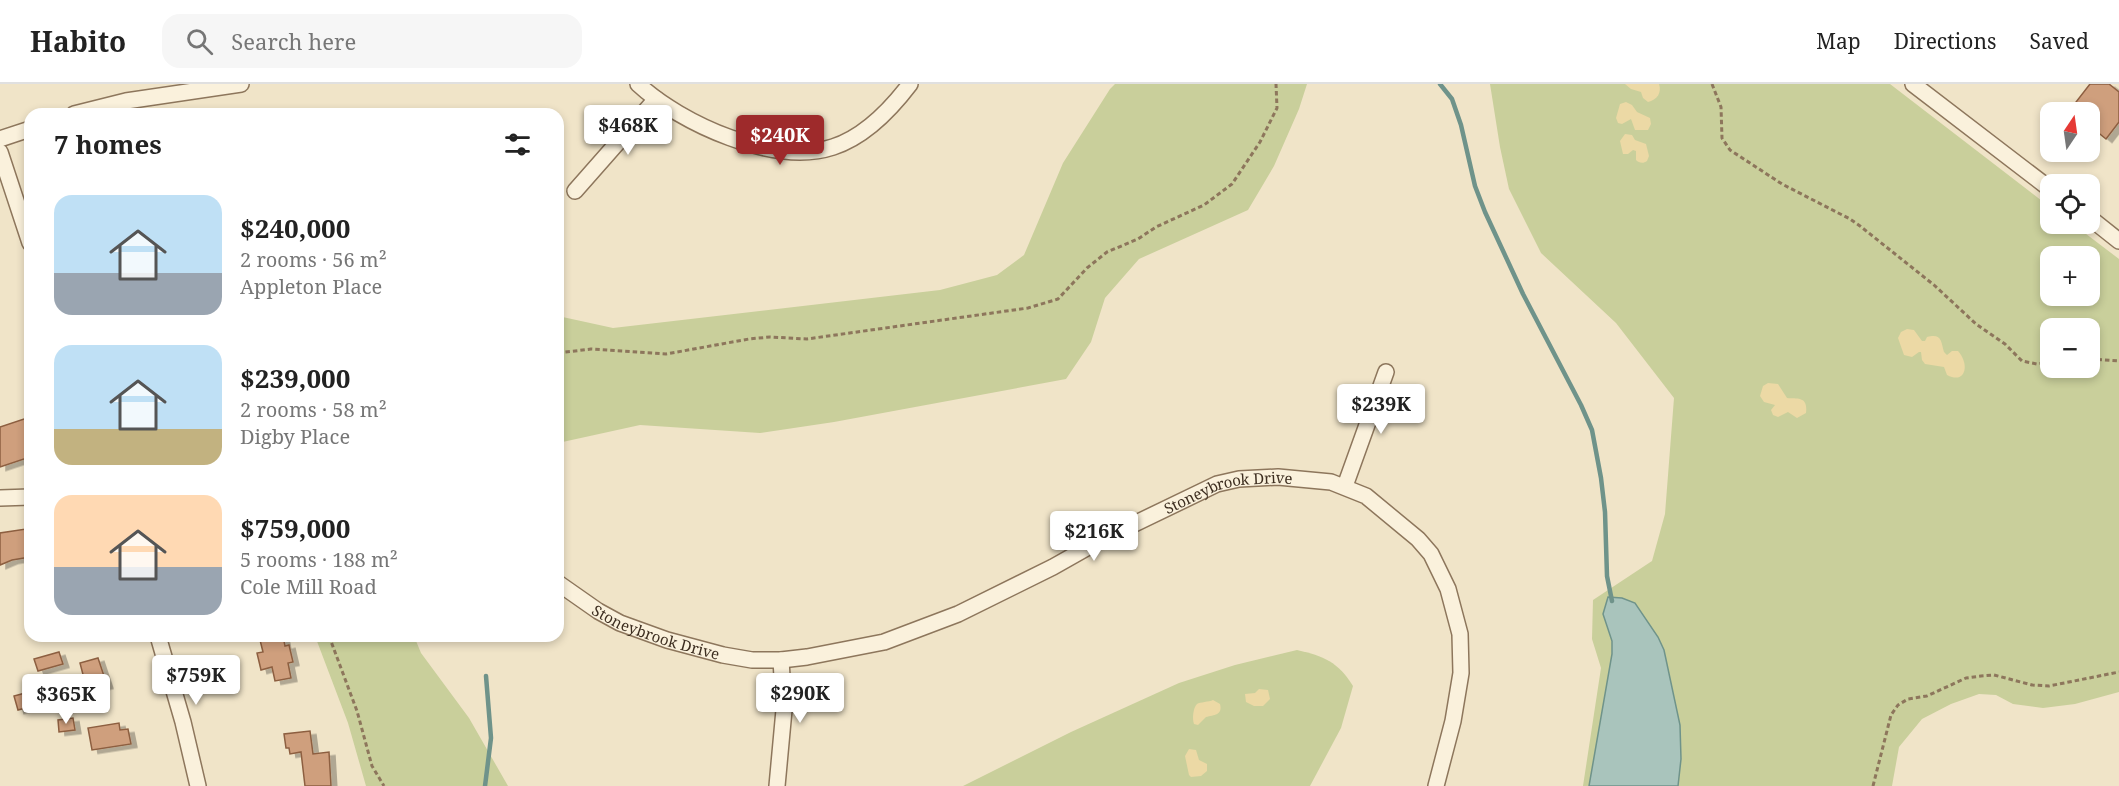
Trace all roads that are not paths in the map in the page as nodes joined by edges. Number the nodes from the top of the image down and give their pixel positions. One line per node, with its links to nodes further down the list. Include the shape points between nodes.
1 (241, 84): 6 (street)
2 (638, 84): 5 (street)
3 (910, 84): 5 (street, via 862,132 817,150 778,149 733,139 683,117)
4 (1913, 84): 10 (street)
5 (656, 99): 11 (street)
6 (98, 108)
7 (24, 131): 8 (street)
8 (0, 139)
9 (0, 152): 12 (street)
10 (2040, 181)
11 (575, 190)
12 (24, 225)
13 (2100, 226): 14 (street)
14 (2119, 241)
15 (1386, 372): 16 (street)
16 (1345, 486): 21 (street, Stoneybrook Drive, via 1278,477 1217,484 929,626 884,642); 24 (street, Stoneybrook Drive, via 1384,509 1418,539 1431,554 1453,604 1460,634 1461,673)
17 (24, 497): 18 (street)
18 (0, 498)
19 (564, 587): 21 (street, Stoneybrook Drive, via 598,611 642,632 723,655)
20 (160, 642): 22 (street)
21 (781, 660): 23 (street, via 784,710)
22 (198, 786)
23 (777, 786)
24 (1436, 786)

